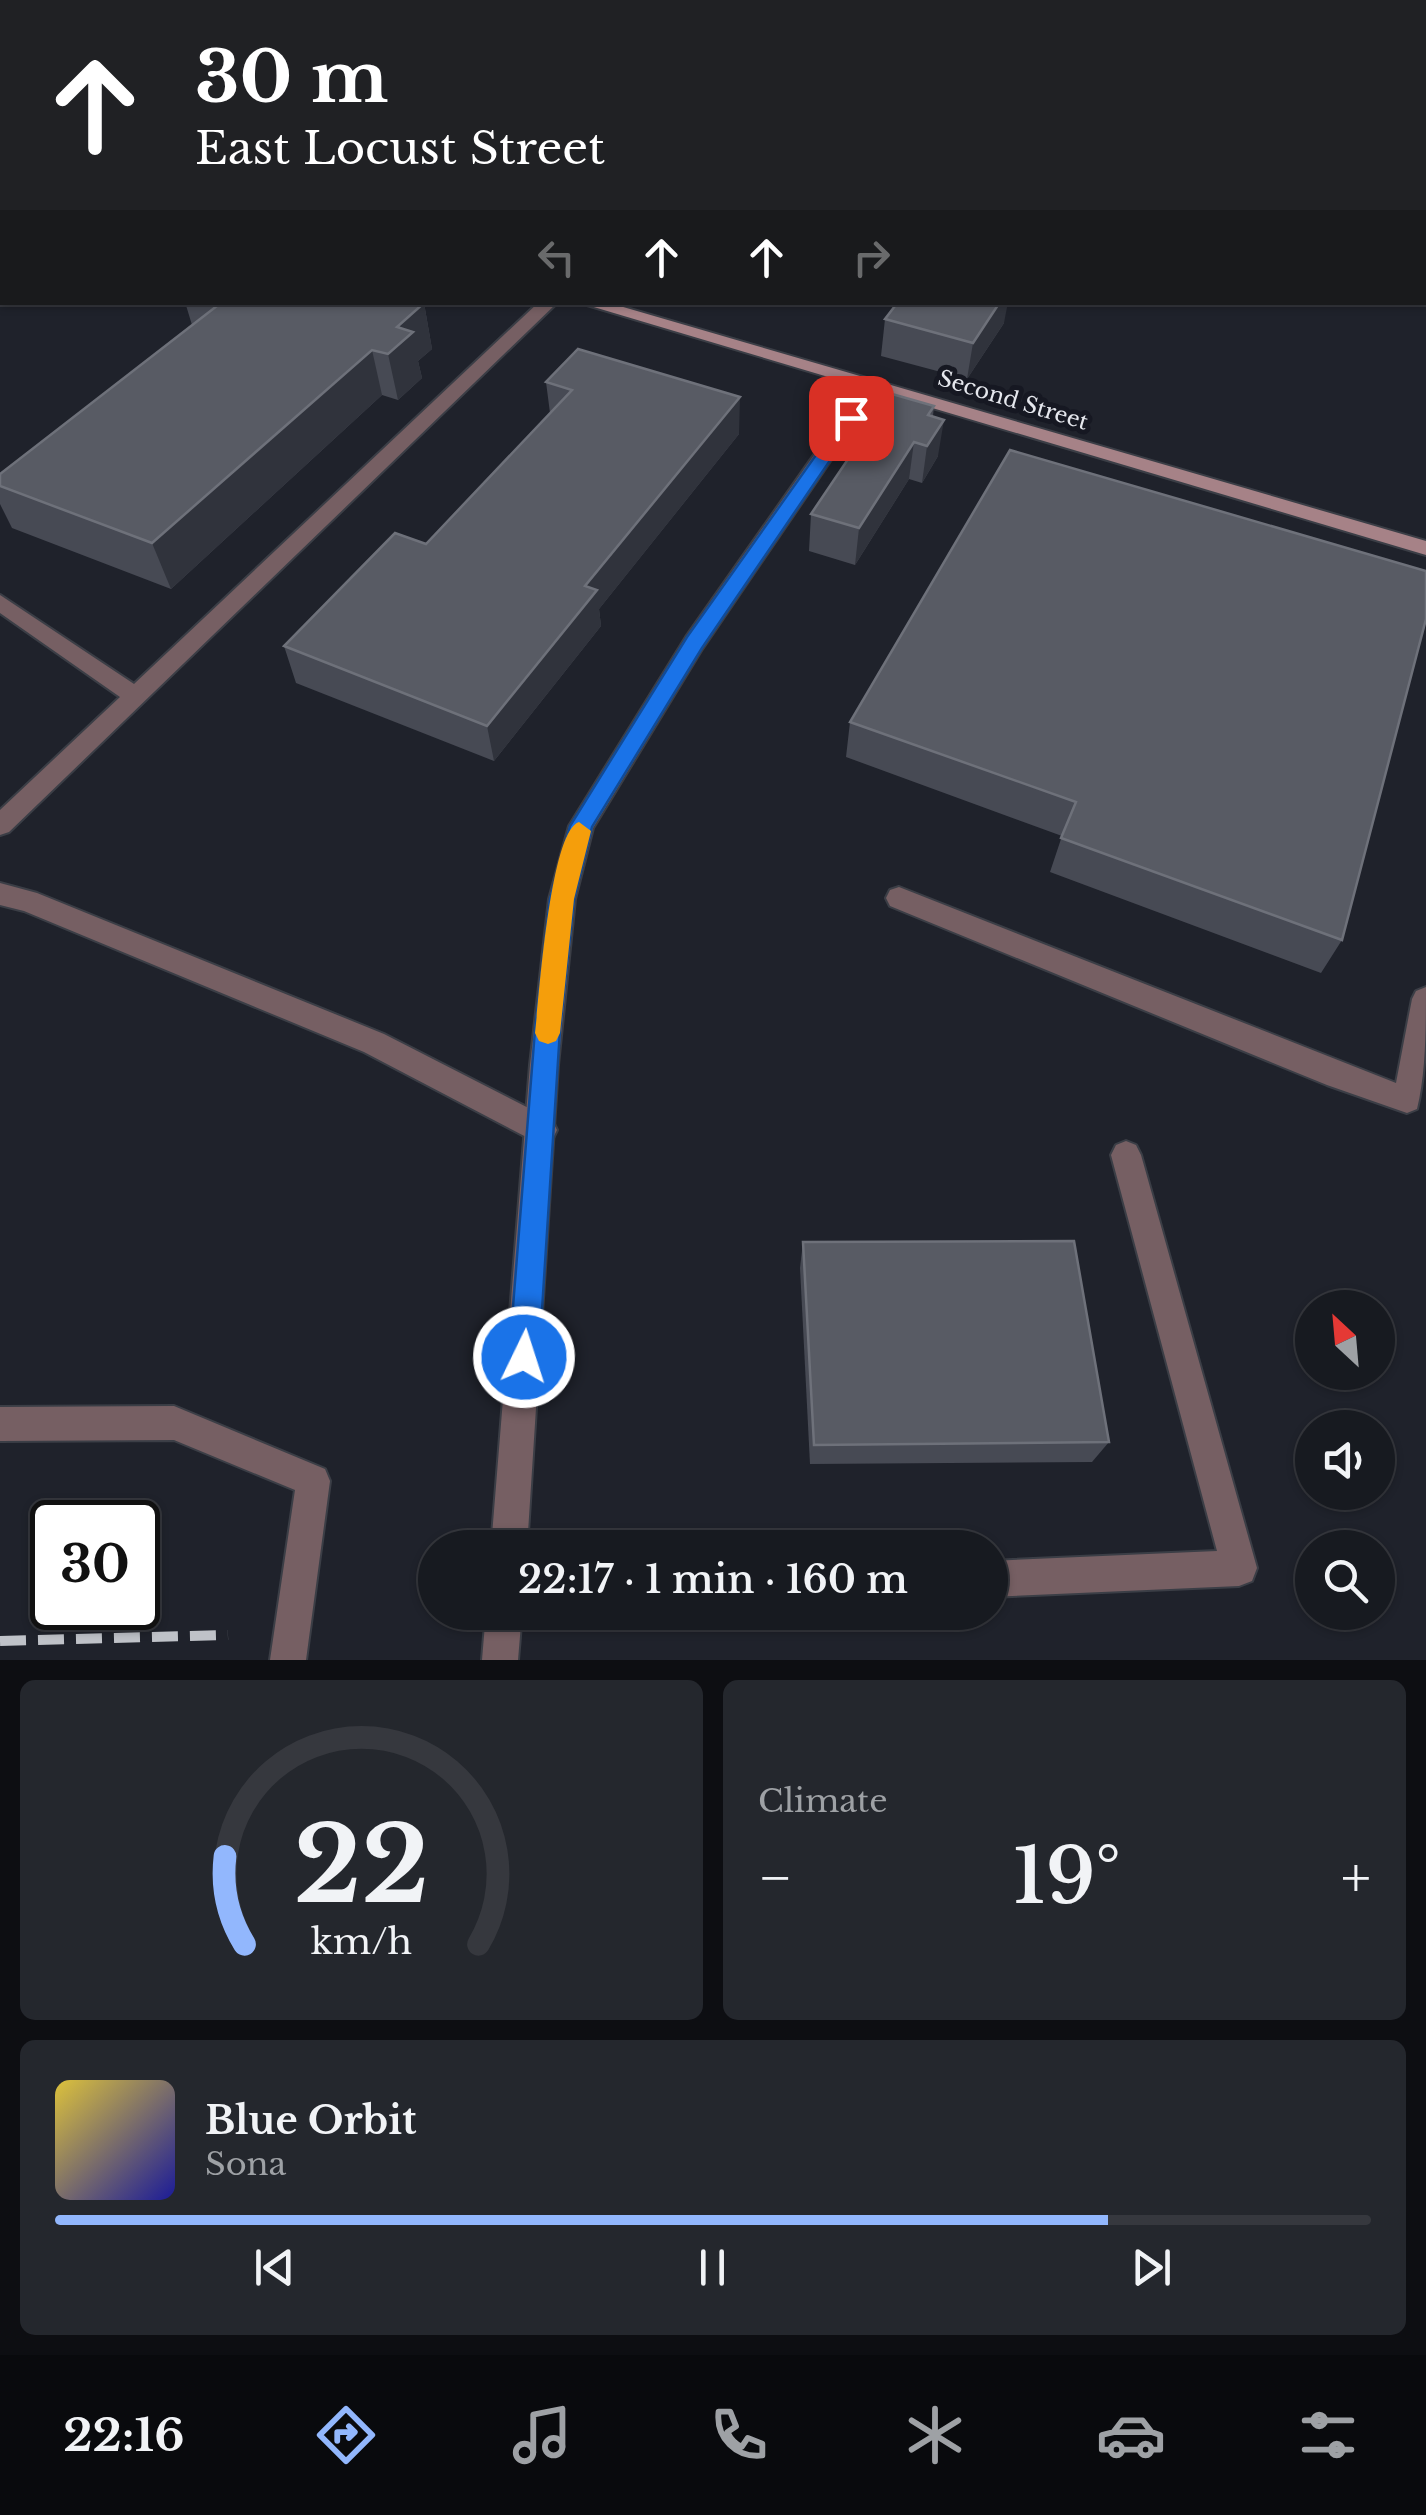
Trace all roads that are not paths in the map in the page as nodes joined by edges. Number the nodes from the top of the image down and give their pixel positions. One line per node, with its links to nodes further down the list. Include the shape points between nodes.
1 (547, 305): 6 (street)
2 (595, 305): 3 (main road, Second Street)
3 (873, 386): 4 (main road, Second Street); 12 (street, via 694,642 589,808 562,899)
4 (1426, 548)
5 (0, 602): 6 (street)
6 (134, 695): 7 (street)
7 (0, 826)
8 (0, 894): 12 (street, via 374,1044)
9 (898, 898): 11 (street)
10 (1426, 998): 11 (street)
11 (1417, 1104)
12 (542, 1130): 15 (street)
13 (1126, 1155): 16 (street, via 1238,1568)
14 (0, 1424): 18 (street, via 174,1423 313,1481)
15 (510, 1530)
16 (1008, 1578)
17 (502, 1630): 19 (street)
18 (288, 1660)
19 (500, 1660)

